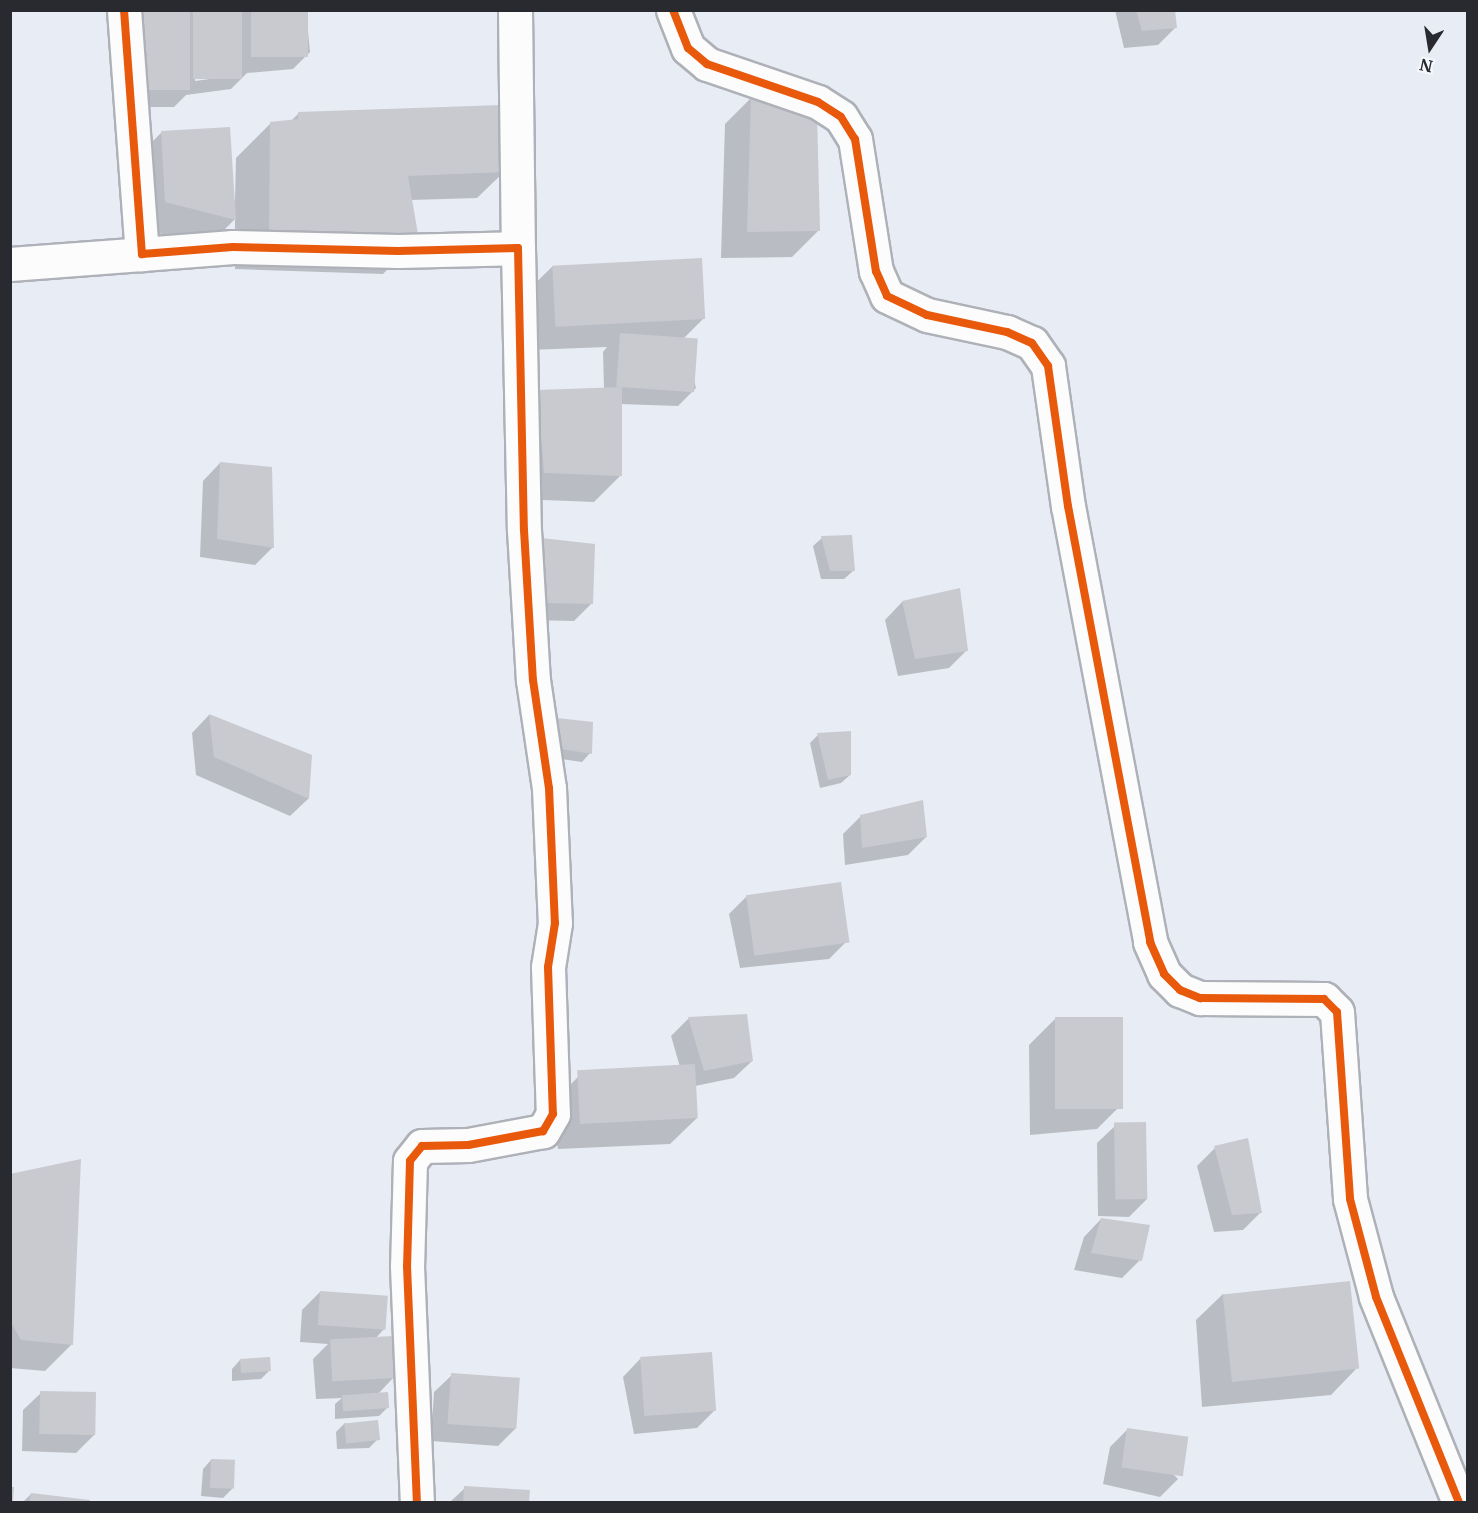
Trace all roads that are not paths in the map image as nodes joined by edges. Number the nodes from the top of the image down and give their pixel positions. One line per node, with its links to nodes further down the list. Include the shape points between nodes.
1 (124, 10): 5 (street)
2 (515, 10): 4 (street)
3 (673, 10): 8 (street, via 688,48 707,64 818,102 841,117 855,139 876,271 887,296 927,315 1007,332 1032,343 1048,366 1068,506 1150,942 1164,974 1180,990 1200,998 1324,999 1337,1012 1350,1199 1376,1297)
4 (518, 248): 5 (street, via 398,251 233,247); 7 (street, via 524,530 533,680 549,788 555,923 548,967 553,1114 543,1131 468,1145 422,1146 410,1161 407,1266)
5 (142, 254): 6 (street)
6 (10, 264)
7 (417, 1503)
8 (1459, 1503)

